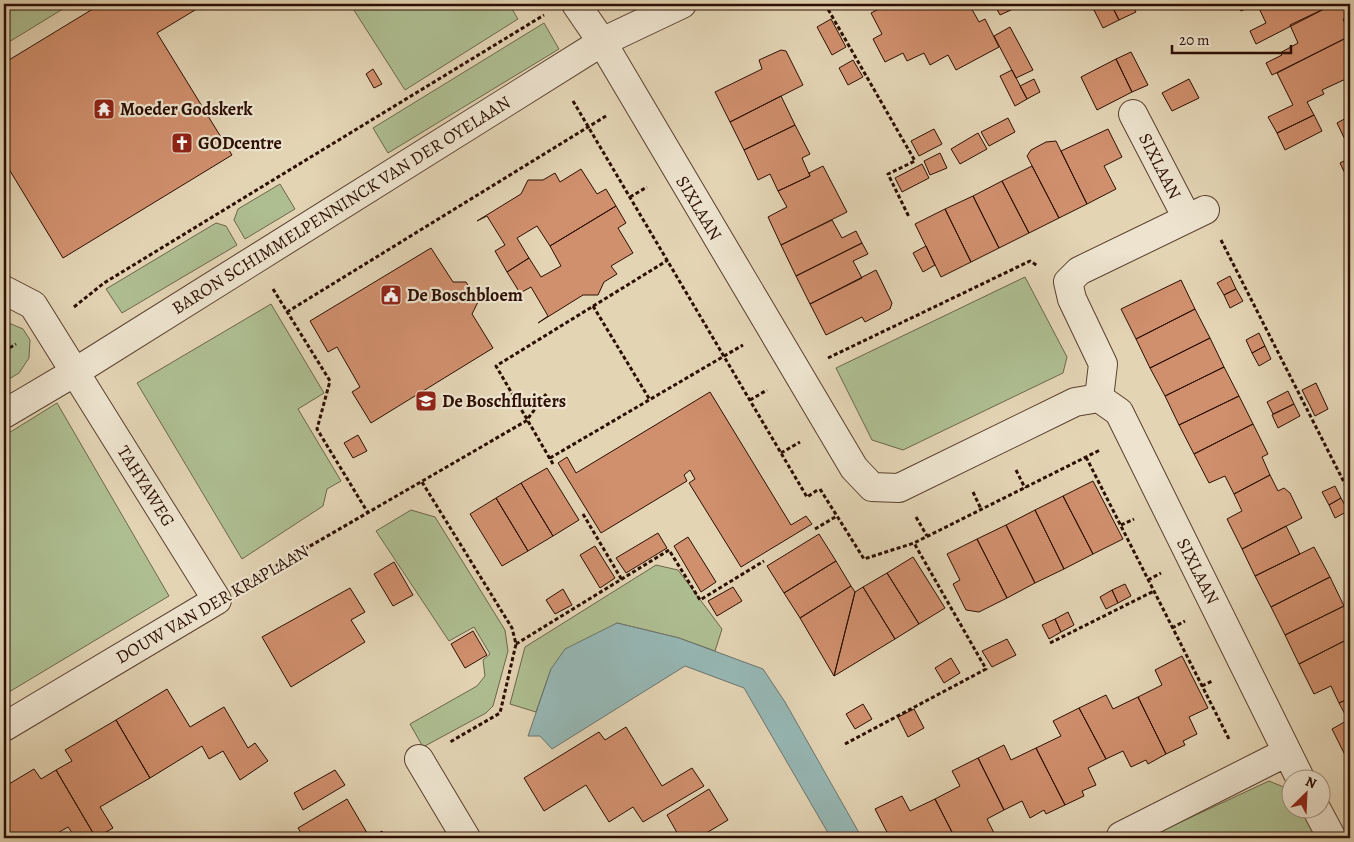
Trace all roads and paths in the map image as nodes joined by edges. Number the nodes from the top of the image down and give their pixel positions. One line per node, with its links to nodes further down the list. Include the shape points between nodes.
1 (576, 4): 5 (street, SIXLAAN)
2 (682, 4): 5 (street, BARON SCHIMMELPENNINCK VAN DER OYELAAN)
3 (825, 4): 11 (path, via 915,161 888,174)
4 (546, 14): 18 (path, via 104,283 67,313)
5 (602, 42): 6 (street, BARON SCHIMMELPENNINCK VAN DER OYELAAN); 7 (street, SIXLAAN)
6 (556, 71): 9 (path); 12 (street, BARON SCHIMMELPENNINCK VAN DER OYELAAN)
7 (635, 98): 9 (path); 19 (street, SIXLAAN)
8 (1133, 114): 10 (street, SIXLAAN)
9 (588, 127): 13 (path); 17 (path)
10 (1196, 214): 14 (street, SIXLAAN, via 1079,270); 34 (path)
11 (909, 217)
12 (255, 259): 17 (path); 22 (street, BARON SCHIMMELPENNINCK VAN DER OYELAAN)
13 (668, 260): 16 (path); 21 (path)
14 (1068, 282): 23 (path, via 1030,261); 25 (street, via 1072,299 1103,364)
15 (4, 290): 18 (street, TAHYAWEG, via 33,305)
16 (593, 306): 26 (path); 28 (path, via 496,366)
17 (287, 312): 35 (path, via 330,381 317,429)
18 (46, 325): 20 (path); 22 (street, TAHYAWEG)
19 (771, 328): 21 (path); 23 (street, SIXLAAN)
20 (4, 351)
21 (724, 356): 26 (path); 33 (path, via 807,497)
22 (75, 372): 27 (street, BARON SCHIMMELPENNINCK VAN DER OYELAAN); 43 (street, TAHYAWEG)
23 (798, 373): 25 (street, SIXLAAN, via 854,468 872,487 899,488 1075,402)
24 (547, 393): 28 (path)
25 (1099, 398): 48 (street, SIXLAAN, via 1119,412)
26 (650, 400): 30 (path)
27 (4, 414)
28 (526, 421): 30 (path); 32 (path)
29 (1086, 457): 42 (path)
30 (550, 458): 31 (path)
31 (553, 464)
32 (422, 482): 35 (path, DOUW VAN DER KRAPLAAN); 44 (path, via 512,628)
33 (819, 489)
34 (1350, 494)
35 (368, 513): 43 (path, DOUW VAN DER KRAPLAAN)
36 (583, 514): 41 (path)
37 (837, 516): 38 (path)
38 (814, 529)
39 (914, 543): 47 (path, via 986,669)
40 (764, 561): 41 (path, via 700,600 669,550)
41 (622, 580): 44 (path)
42 (1154, 591): 45 (path); 51 (path)
43 (217, 600): 46 (street, DOUW VAN DER KRAPLAAN)
44 (516, 644): 49 (path, via 500,713)
45 (1050, 644)
46 (4, 727)
47 (845, 744)
48 (1287, 752): 50 (street, SIXLAAN); 51 (street)
49 (419, 759): 54 (street)
50 (1296, 770)
51 (1246, 773): 53 (street)
52 (1322, 820): 55 (street)
53 (1119, 837)
54 (466, 838)
55 (1332, 838)

